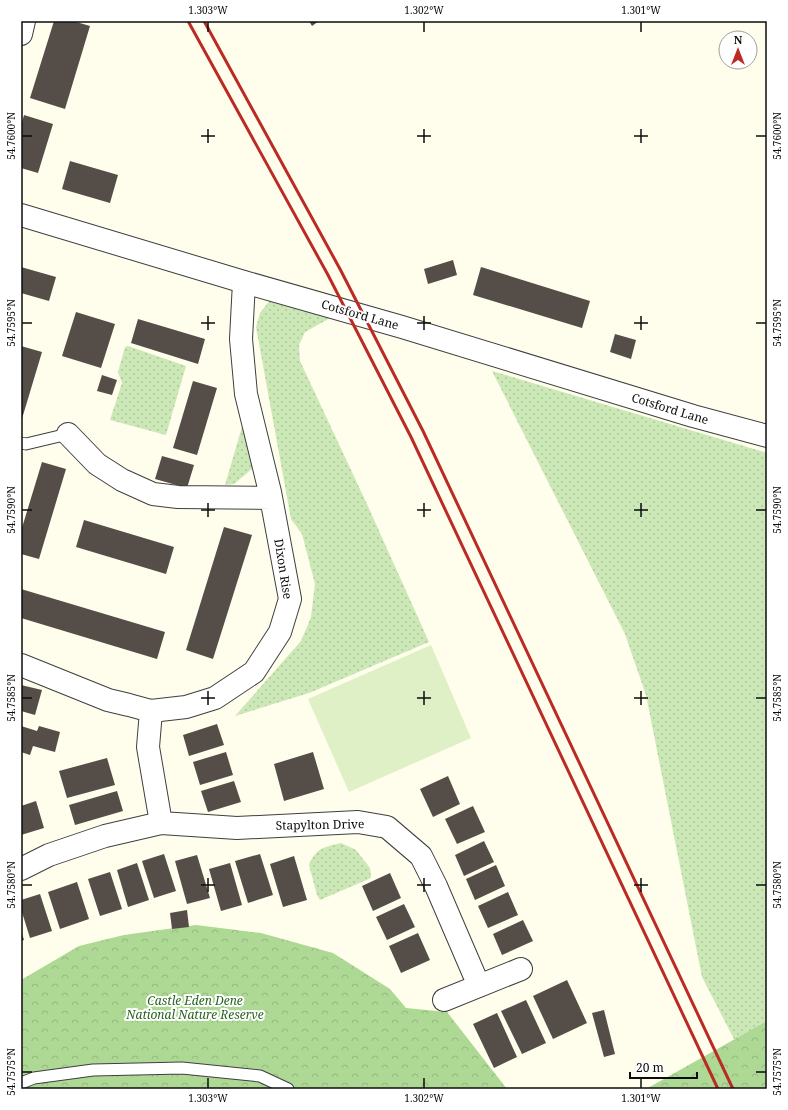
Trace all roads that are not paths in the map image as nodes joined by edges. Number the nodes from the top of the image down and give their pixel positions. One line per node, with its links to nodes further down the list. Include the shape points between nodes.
1 (24, 21): 2 (street)
2 (21, 34)
3 (21, 215): 4 (street, Cotsford Lane)
4 (244, 282): 6 (street, Cotsford Lane); 8 (street, Dixon Rise, via 241,339 246,394)
5 (68, 434): 7 (lane); 8 (street, via 97,464 122,480 153,494 178,498)
6 (767, 436)
7 (21, 443)
8 (271, 498): 10 (street, Dixon Rise, via 290,599 280,632 254,672 215,698 186,707)
9 (21, 665): 10 (street, Dixon Rise, via 108,700)
10 (151, 711): 11 (street, via 148,747)
11 (161, 823): 12 (street, Stapylton Drive, via 106,836 49,855); 14 (street, Stapylton Drive, via 237,828 358,822 387,827 421,856)
12 (21, 869)
13 (521, 969): 14 (street)
14 (479, 986): 15 (street)
15 (444, 1000)
16 (21, 1083): 17 (lane, via 34,1078 93,1070 182,1068 260,1076)
17 (288, 1089)

